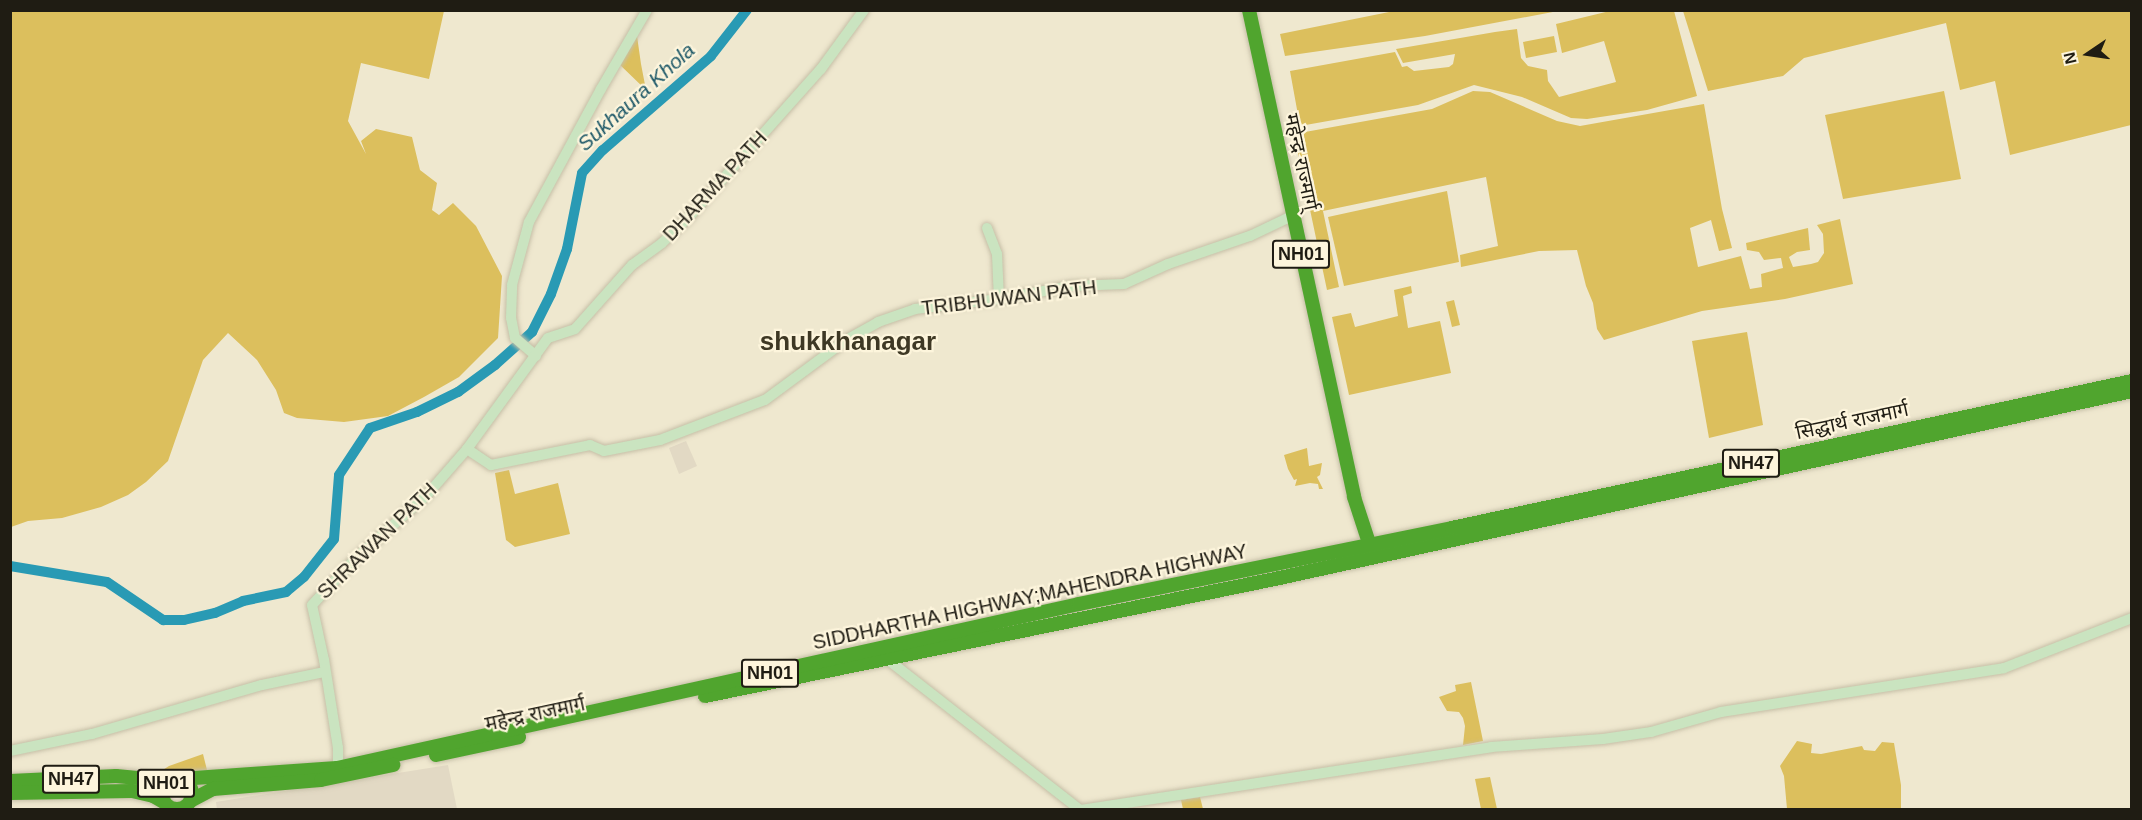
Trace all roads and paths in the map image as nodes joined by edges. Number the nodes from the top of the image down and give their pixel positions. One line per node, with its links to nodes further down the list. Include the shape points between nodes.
1 (647, 10): 8 (street, via 529,222 512,285 511,318 515,338)
2 (864, 10): 7 (street, DHARMA PATH, via 821,69 689,217 632,265 574,329)
3 (1249, 10): 4 (highway, महेन्द्र राज्मार्ग् / NH01)
4 (1292, 216): 6 (street, TRIBHUWAN PATH, via 1124,284 1072,286); 12 (highway, महेन्द्र राज्मार्ग् / NH01)
5 (987, 228): 6 (street, via 998,254)
6 (999, 299): 11 (street, TRIBHUWAN PATH, via 915,309 878,322 846,340 765,400 660,440 604,451 590,445 491,465)
7 (548, 338): 8 (street, SHRAWAN PATH)
8 (536, 356): 11 (street, SHRAWAN PATH)
9 (2132, 381): 12 (highway, सिद्धार्थ राजमार्ग / NH47)
10 (2132, 391): 12 (highway, सिद्धार्थ राजमार्ग / NH47)
11 (467, 449): 15 (street, SHRAWAN PATH, via 426,496 357,557 312,605)
12 (1365, 552): 14 (highway, SIDDHARTHA HIGHWAY;MAHENDRA HIGHWAY / NH01, via 1079,604)
13 (2132, 618): 24 (street, via 2004,668 1721,712 1651,732 1500,745)
14 (885, 654): 17 (highway, SIDDHARTHA HIGHWAY;MAHENDRA HIGHWAY / NH01); 24 (street)
15 (324, 672): 16 (street, via 262,685 92,734); 17 (street, SHRAWAN PATH, via 338,748)
16 (10, 751)
17 (338, 772): 18 (highway, SIDDHARTHA HIGHWAY;MAHENDRA HIGHWAY / NH01); 23 (highway, NH01, via 213,789)
18 (175, 780): 20 (highway, NH47); 22 (highway, NH01, via 162,790); 23 (highway, NH01, via 189,785)
19 (10, 781): 20 (highway, NH47)
20 (132, 784): 21 (highway, NH47); 22 (highway, NH47)
21 (10, 793)
22 (166, 806): 23 (highway, NH01)
23 (186, 806)
24 (1081, 810)

